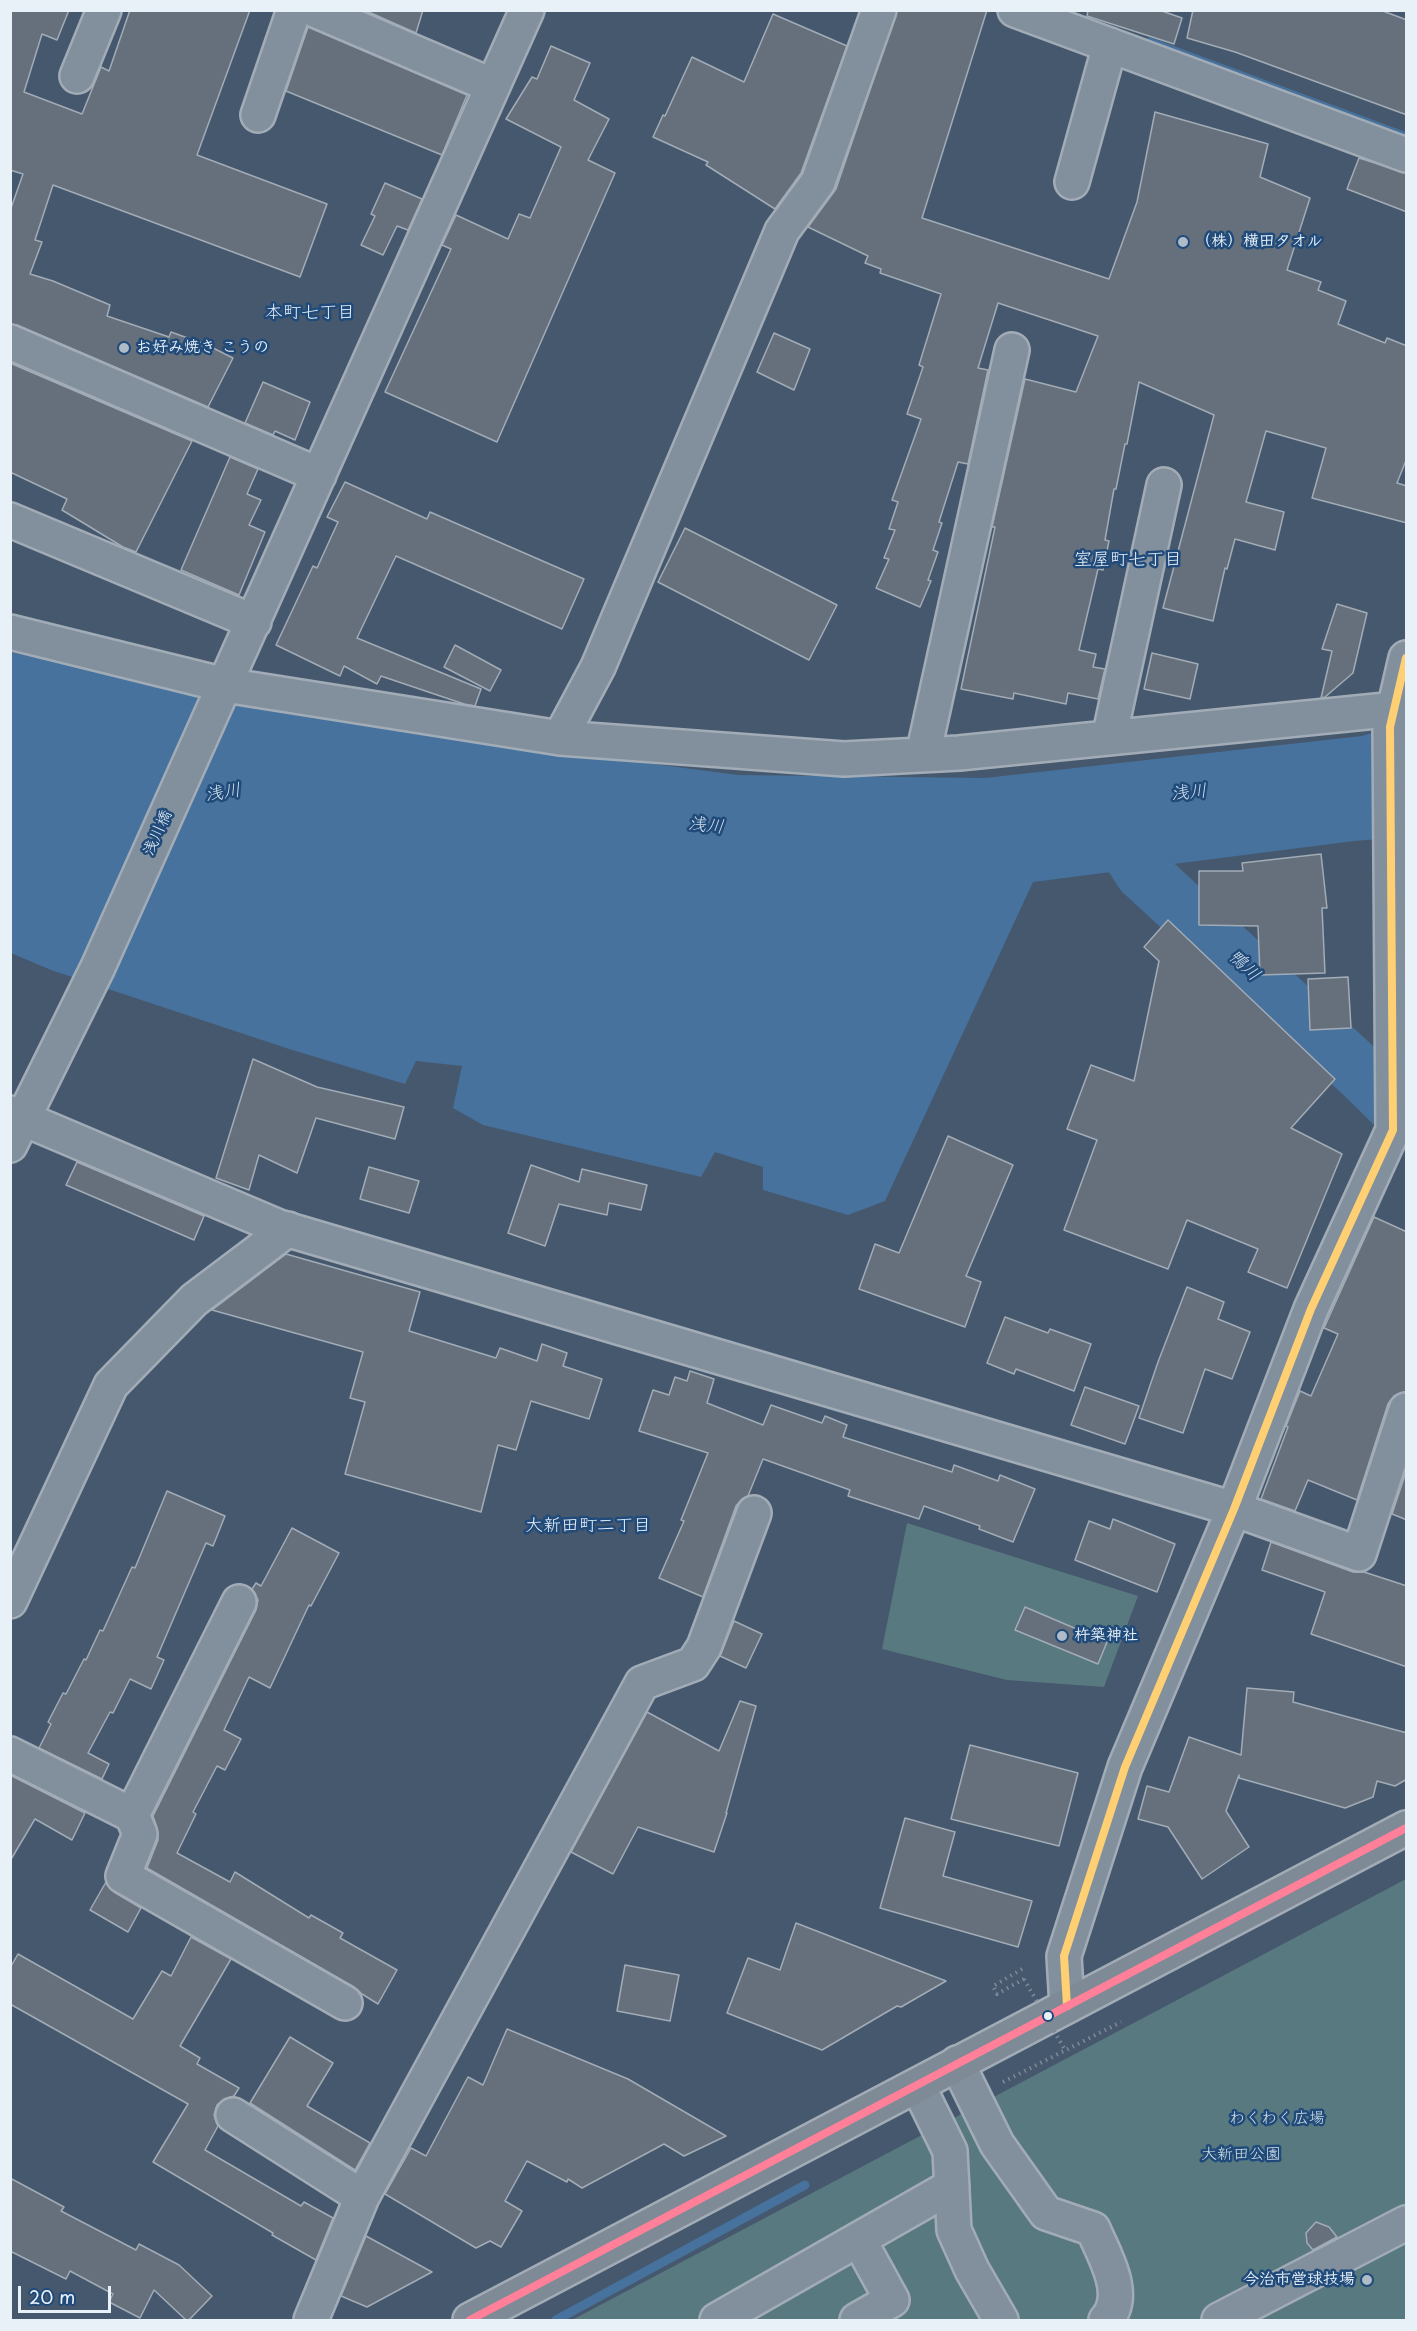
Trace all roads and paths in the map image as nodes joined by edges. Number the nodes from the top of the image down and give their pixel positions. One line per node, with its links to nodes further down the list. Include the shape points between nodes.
1 (104, 10): 8 (street)
2 (294, 10): 10 (street)
3 (315, 10): 9 (street)
4 (527, 10): 9 (street, 浅川橋)
5 (879, 10): 23 (street, via 818,182 782,231 598,667)
6 (1015, 10): 7 (street)
7 (1094, 30): 11 (street); 12 (street)
8 (77, 76)
9 (494, 86): 15 (street, 浅川橋)
10 (258, 115)
11 (1407, 155)
12 (1072, 182)
13 (10, 342): 15 (street)
14 (1012, 350): 25 (street)
15 (319, 475): 18 (street, 浅川橋)
16 (1164, 485): 24 (street)
17 (10, 520): 18 (street)
18 (254, 622): 21 (street, 浅川橋)
19 (10, 632): 21 (street)
20 (1407, 658): 22 (street)
21 (222, 691): 23 (street); 27 (street, 浅川橋, via 98,967)
22 (1396, 715): 24 (street); 26 (street)
23 (560, 738): 25 (street, via 844,759)
24 (1109, 738): 25 (street)
25 (923, 755)
26 (1395, 844): 28 (street)
27 (15, 1125): 29 (street)
28 (1400, 1137): 31 (street, via 1311,1309)
29 (288, 1229): 31 (street); 33 (street, via 194,1300 111,1385)
30 (1407, 1410): 31 (street, via 1359,1554)
31 (1234, 1509): 40 (street, via 1125,1767 1064,1956)
32 (754, 1513): 48 (street, via 704,1647 693,1664 642,1683)
33 (10, 1600)
34 (239, 1602): 36 (street)
35 (10, 1755): 36 (street)
36 (132, 1815): 39 (street, via 140,1834 123,1876)
37 (1407, 1828): 40 (highway)
38 (1024, 1968): 42 (path, bridge, via 993,1986 998,1994 1024,1979)
39 (345, 2003)
40 (1067, 2006): 43 (highway)
41 (1122, 2022): 42 (path)
42 (1065, 2050): 44 (path)
43 (957, 2063): 45 (highway); 57 (street, via 998,2144 1046,2213 1093,2229 1115,2283 1113,2313)
44 (999, 2083)
45 (918, 2086): 47 (street, via 950,2151); 53 (highway)
46 (233, 2115): 48 (street)
47 (952, 2186): 50 (street); 56 (street, via 954,2230)
48 (362, 2197): 52 (street)
49 (1407, 2223): 58 (street)
50 (859, 2240): 51 (street); 54 (street)
51 (897, 2310): 55 (street)
52 (311, 2320)
53 (470, 2320)
54 (717, 2320)
55 (857, 2320)
56 (1001, 2320)
57 (1106, 2320)
58 (1219, 2320)

